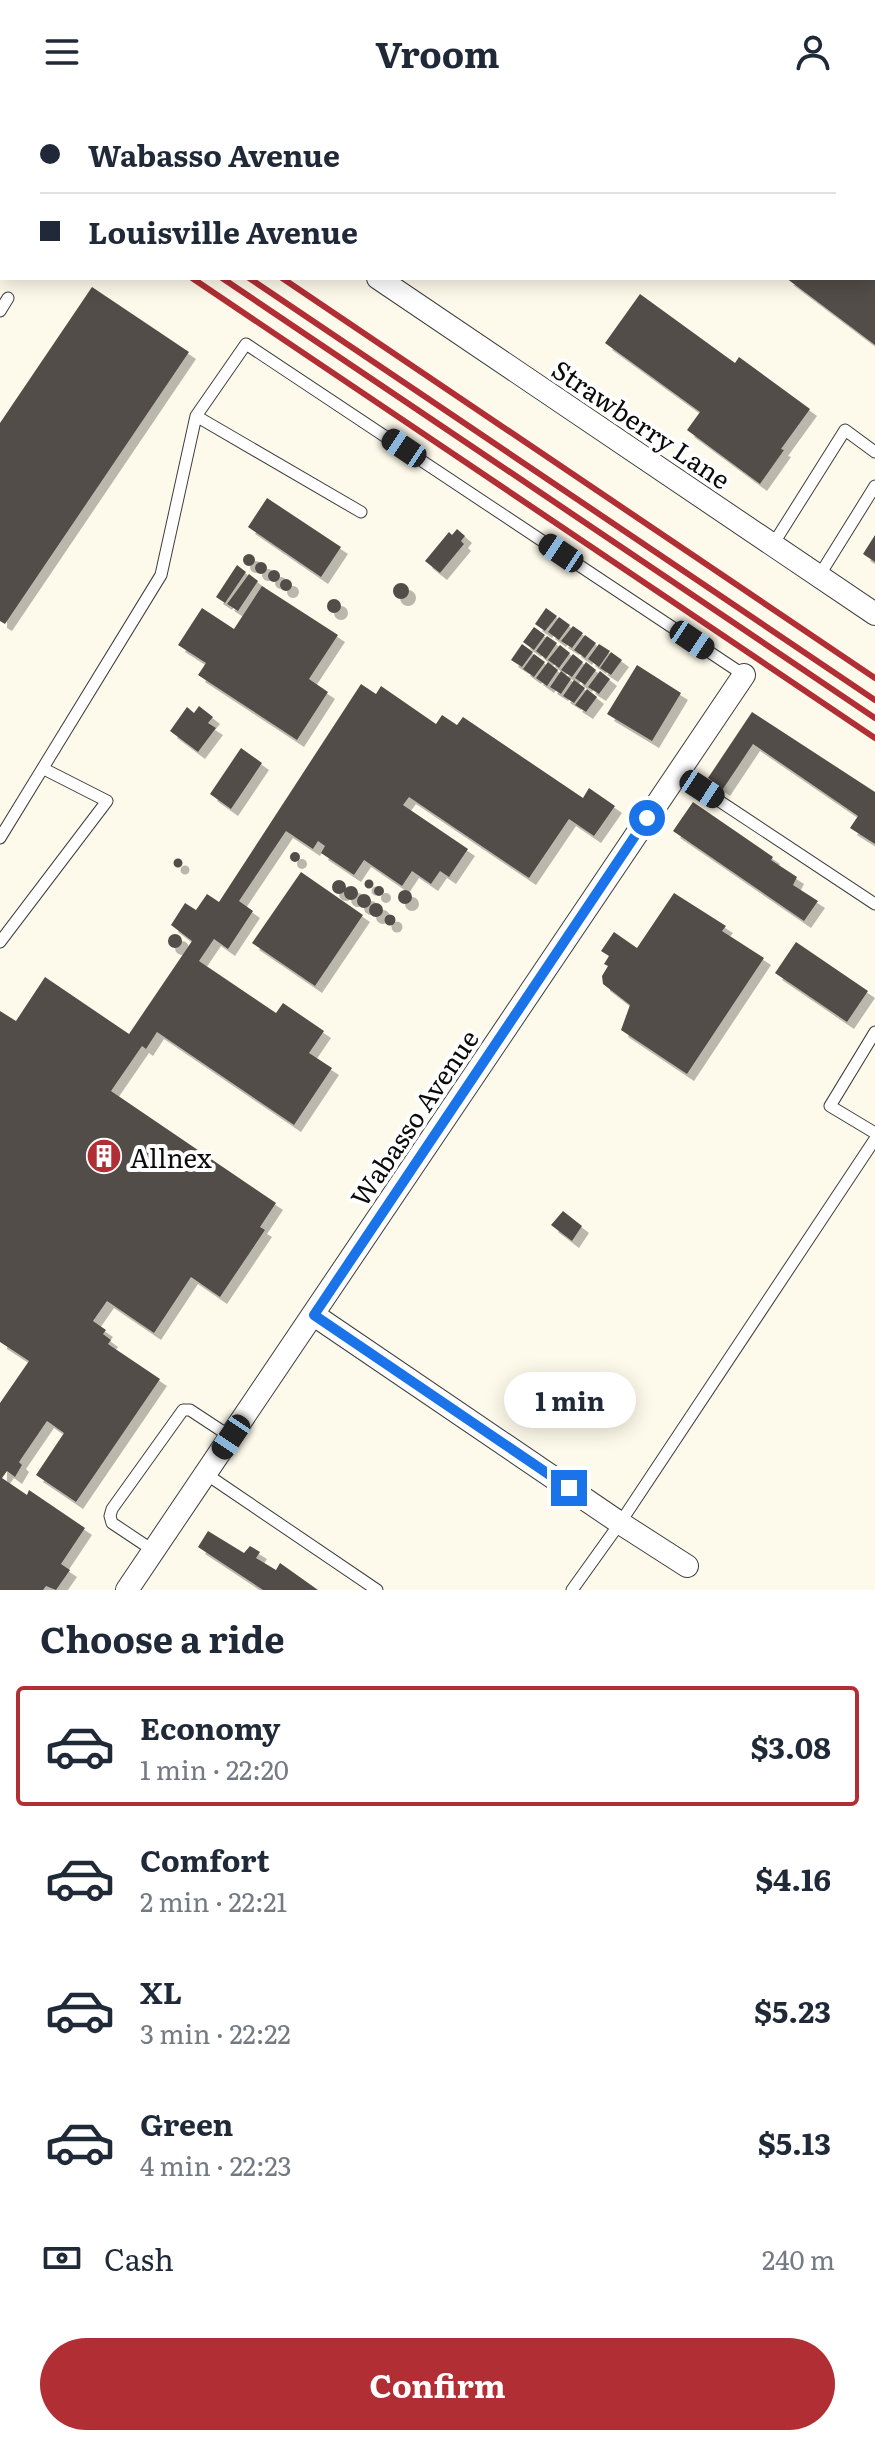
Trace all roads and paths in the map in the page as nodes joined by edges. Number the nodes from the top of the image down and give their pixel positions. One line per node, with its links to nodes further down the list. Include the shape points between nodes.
1 (381, 280): 8 (street, Strawberry Lane)
2 (8, 298): 3 (lane)
3 (0, 311)
4 (196, 416): 7 (lane); 11 (lane, via 246,344); 12 (lane, via 161,575)
5 (875, 452): 8 (lane, via 845,430)
6 (875, 486): 9 (lane)
7 (361, 512)
8 (772, 546): 9 (street, Strawberry Lane)
9 (819, 576): 10 (street, Strawberry Lane)
10 (875, 614)
11 (744, 675): 13 (street, Wabasso Avenue)
12 (44, 769): 14 (lane); 16 (lane, via 107,801)
13 (677, 773): 15 (lane); 20 (street, Wabasso Avenue)
14 (0, 838)
15 (875, 904)
16 (0, 942)
17 (875, 1032): 18 (lane, via 830,1106)
18 (875, 1133)
19 (875, 1139): 23 (lane)
20 (314, 1315): 21 (street, Wabasso Avenue); 23 (street)
21 (231, 1437): 22 (street, Wabasso Avenue); 24 (lane, via 183,1410 112,1509 112,1523)
22 (206, 1474): 24 (street, Wabasso Avenue); 27 (lane)
23 (620, 1523): 25 (street); 28 (lane)
24 (154, 1551): 26 (street, Wabasso Avenue)
25 (687, 1566)
26 (127, 1590)
27 (377, 1590)
28 (572, 1590)

